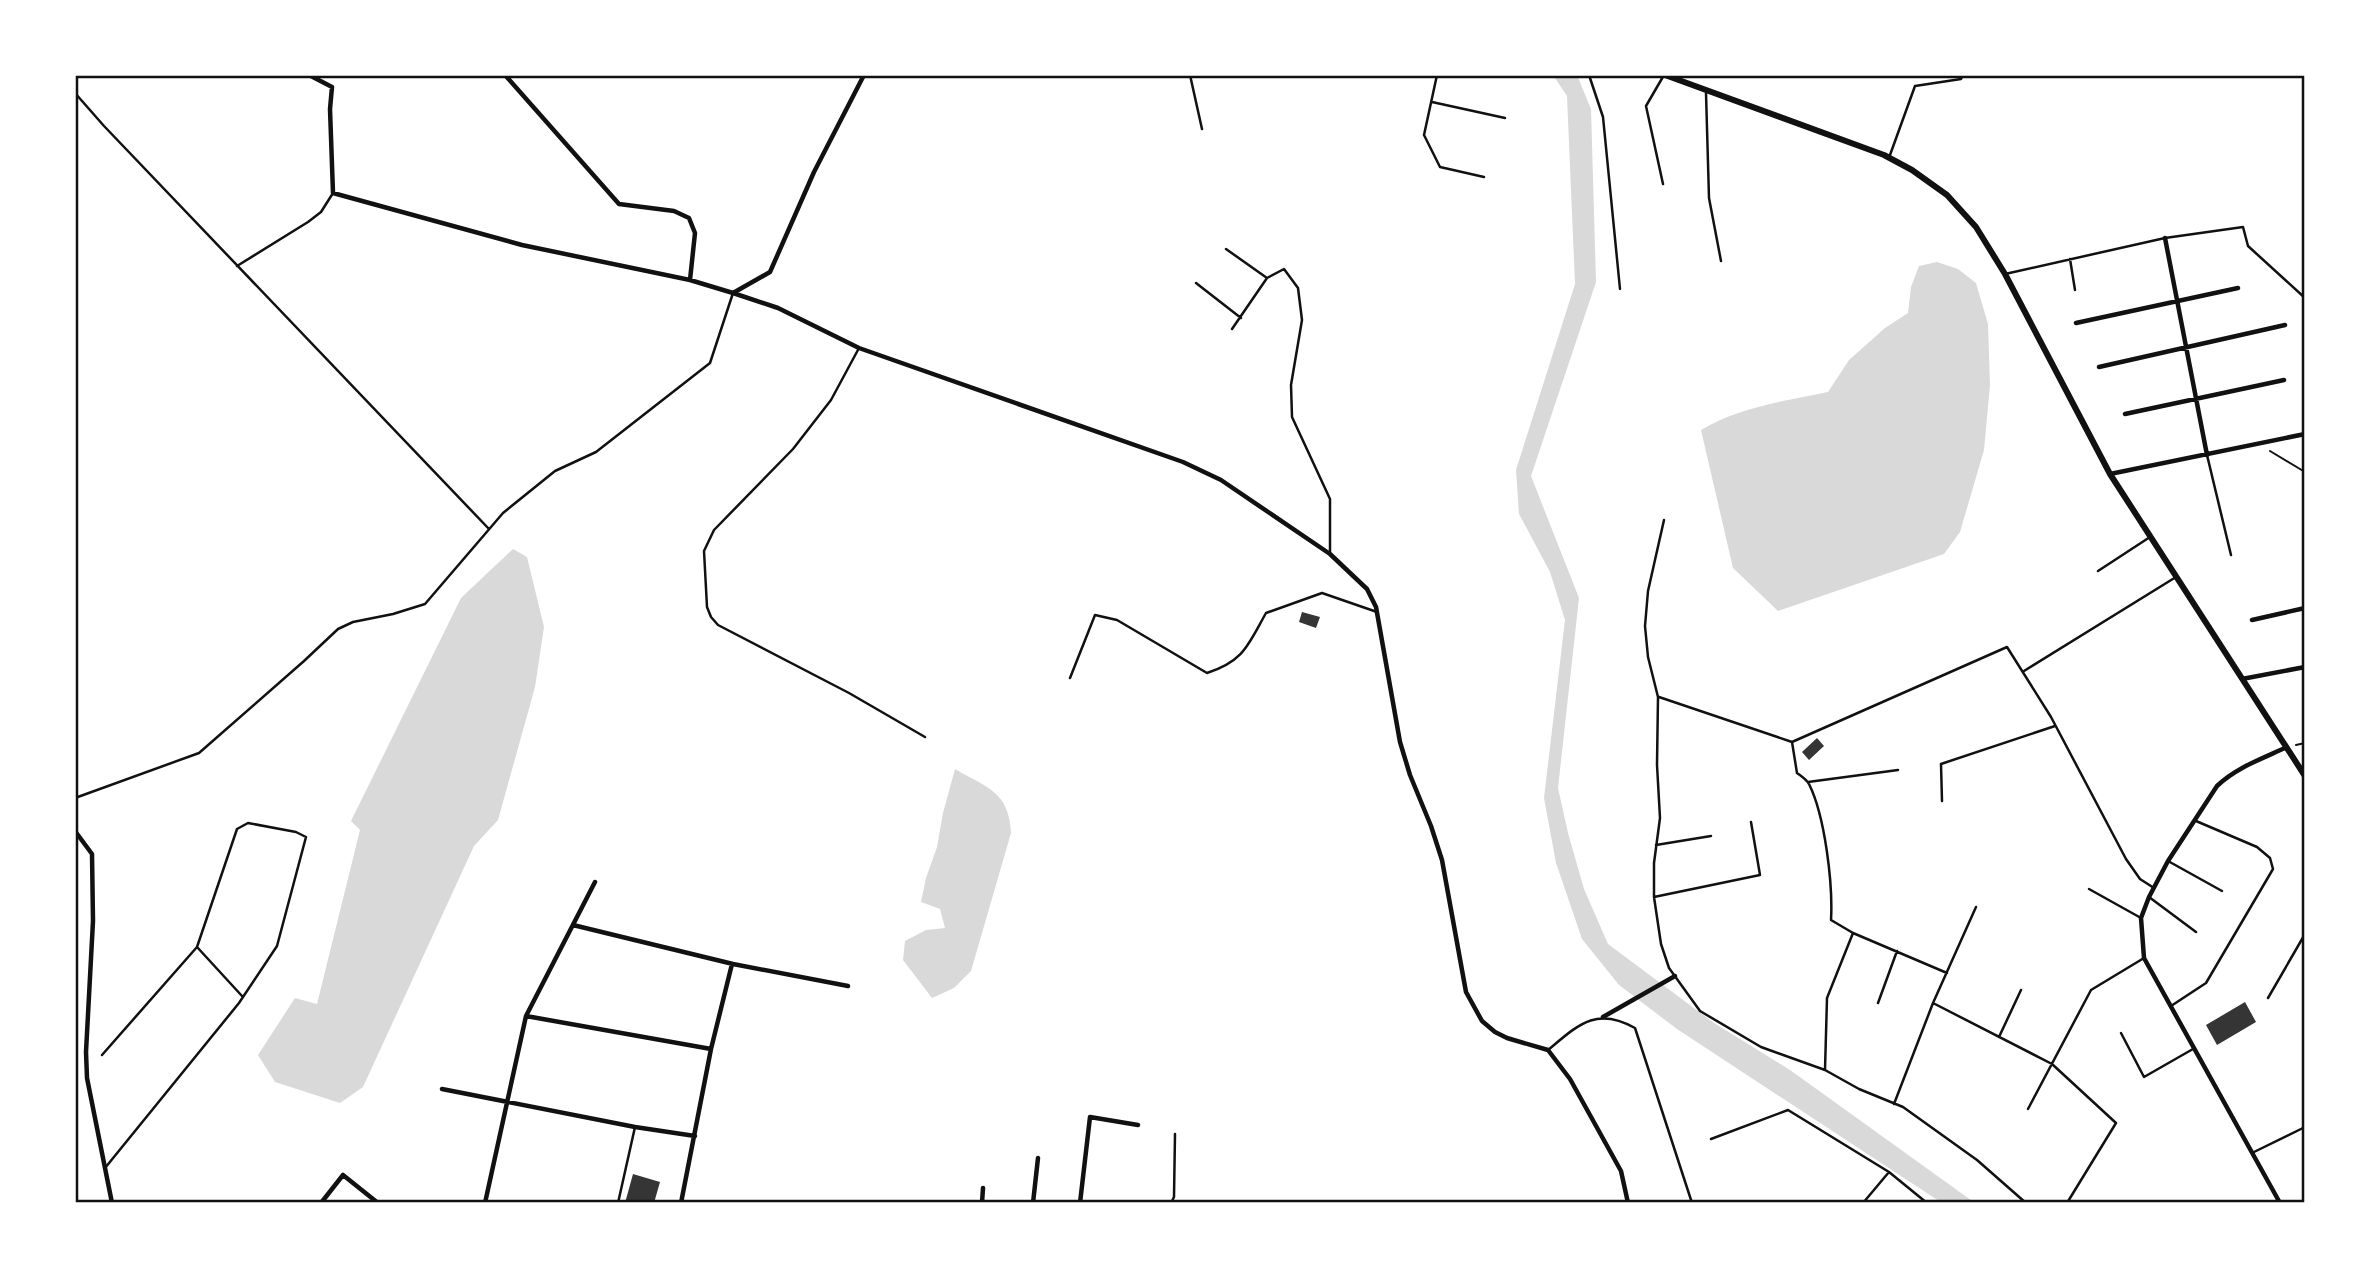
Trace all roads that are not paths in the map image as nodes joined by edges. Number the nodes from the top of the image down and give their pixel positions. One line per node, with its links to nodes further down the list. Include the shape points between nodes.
1 (309, 75): 17 (street, via 332,88)
2 (505, 75): 25 (street, via 619,204 674,211 689,218 695,233)
3 (864, 75): 30 (street, via 769,272)
4 (1190, 75): 13 (lane)
5 (1437, 75): 11 (lane)
6 (1588, 75): 28 (lane, via 1603,117)
7 (1665, 75): 9 (street); 16 (lane, via 1646,106)
8 (1963, 75): 14 (lane, via 1916,86)
9 (1706, 90): 14 (street); 21 (lane, via 1709,198)
10 (75, 93): 22 (lane)
11 (1432, 102): 12 (lane); 15 (lane, via 1424,135 1440,167)
12 (1505, 118)
13 (1202, 129)
14 (1889, 158): 23 (street, via 1962,209)
15 (1484, 177)
16 (1663, 184)
17 (333, 193): 22 (lane, via 308,222); 25 (street, via 522,245)
18 (2165, 238): 20 (lane); 31 (lane, via 2244,227 2248,246); 32 (street)
19 (1226, 249): 24 (lane)
20 (2070, 260): 23 (lane); 29 (lane)
21 (1721, 261)
22 (237, 266): 47 (lane)
23 (2005, 274): 45 (street)
24 (1266, 278): 33 (lane); 49 (lane, via 1284,269 1298,288 1302,320 1291,385 1292,417 1330,499)
25 (690, 280): 30 (street)
26 (1196, 283): 33 (lane)
27 (2238, 288): 32 (street)
28 (1620, 289)
29 (2075, 290)
30 (733, 293): 38 (street, via 778,308); 47 (lane, via 710,363 596,452 555,471)
31 (2305, 298)
32 (2176, 302): 34 (street); 37 (street)
33 (1241, 318): 36 (lane)
34 (2076, 323)
35 (2285, 325): 37 (street)
36 (1232, 329)
37 (2185, 347): 39 (street); 41 (street)
38 (859, 348): 49 (street, via 1183,462 1221,480); 62 (lane, via 831,401 793,449 714,530 704,551 707,607 718,625)
39 (2099, 367)
40 (2284, 380): 41 (street)
41 (2196, 399): 42 (street); 44 (street)
42 (2126, 414)
43 (2305, 434): 44 (street)
44 (2207, 455): 45 (street); 50 (lane)
45 (2110, 474): 48 (street)
46 (1664, 520): 60 (lane, via 1645,626)
47 (489, 529): 68 (lane, via 425,604 338,629 199,753)
48 (2150, 537): 51 (lane); 52 (street)
49 (1330, 554): 54 (street, via 1367,589)
50 (2231, 555)
51 (2098, 571)
52 (2176, 578): 57 (lane); 59 (street)
53 (2305, 608): 55 (street)
54 (1377, 612): 58 (lane, via 1322,593 1266,612 1243,653 1227,667 1207,673 1117,620 1095,615); 107 (street, via 1400,742 1442,860 1466,992 1482,1021 1494,1032)
55 (2252, 620)
56 (2305, 667): 59 (street)
57 (2023, 672): 61 (lane); 63 (lane, via 2007,647)
58 (1070, 678)
59 (2241, 680): 64 (street)
60 (1658, 697): 63 (lane); 74 (lane, via 1660,818)
61 (2055, 726): 69 (lane, via 1941,764); 77 (lane, via 2126,859 2140,879)
62 (925, 737)
63 (1792, 742): 67 (lane, via 1797,773)
64 (2285, 748): 66 (street); 70 (street, via 2228,776)
65 (1898, 770): 67 (lane)
66 (2305, 776)
67 (1808, 782): 86 (lane, via 1833,890 1831,920)
68 (75, 798)
69 (1942, 801)
70 (2195, 820): 75 (street); 100 (lane, via 2257,847 2270,858 2273,869 2206,983)
71 (1751, 822): 80 (lane, via 1760,875)
72 (75, 831): 123 (street, via 92,854 87,1079)
73 (1711, 836): 74 (lane)
74 (1656, 845): 80 (lane)
75 (2168, 862): 77 (street); 79 (lane)
76 (595, 883): 84 (street)
77 (2154, 888): 81 (street)
78 (2089, 889): 83 (lane)
79 (2222, 891)
80 (1654, 897): 93 (lane, via 1661,944)
81 (2149, 898): 83 (street); 85 (lane)
82 (1976, 907): 92 (lane)
83 (2141, 918): 90 (street)
84 (573, 925): 91 (street); 101 (street)
85 (2196, 932)
86 (1853, 933): 89 (lane); 110 (lane, via 1827,998)
87 (2305, 934): 97 (lane)
88 (197, 947): 96 (lane); 96 (lane, via 237,829 248,823 306,837 277,946); 108 (lane)
89 (1897, 951): 92 (lane); 98 (lane)
90 (2144, 958): 100 (street); 109 (lane, via 2091,990)
91 (733, 964): 94 (street); 105 (street)
92 (1947, 973): 99 (lane)
93 (1675, 976): 102 (street); 110 (lane, via 1700,1011 1761,1047)
94 (848, 986)
95 (2021, 990): 104 (lane)
96 (242, 996): 123 (lane)
97 (2268, 998)
98 (1878, 1003)
99 (1933, 1003): 104 (lane); 113 (lane)
100 (2171, 1006): 106 (street)
101 (527, 1016): 105 (street); 112 (street)
102 (1603, 1017): 107 (lane, via 1578,1025); 137 (lane, via 1620,1019 1635,1028)
103 (2121, 1033): 106 (lane, via 2144,1077)
104 (1999, 1037): 109 (lane)
105 (711, 1049): 119 (street)
106 (2193, 1049): 121 (street)
107 (1548, 1050): 136 (street, via 1570,1079 1621,1171)
108 (102, 1055)
109 (2052, 1064): 114 (lane); 141 (lane, via 2116,1123)
110 (1825, 1070): 113 (lane)
111 (442, 1089): 112 (street)
112 (507, 1102): 117 (street); 129 (street)
113 (1894, 1104): 140 (lane, via 1977,1160)
114 (2028, 1109)
115 (1138, 1125): 134 (street, via 1090,1117)
116 (2305, 1126): 121 (lane)
117 (635, 1127): 119 (street); 130 (lane)
118 (1175, 1134): 135 (lane)
119 (695, 1136): 131 (street)
120 (1711, 1139): 124 (lane, via 1788,1110)
121 (2253, 1152): 142 (street)
122 (1038, 1158): 133 (street)
123 (105, 1168): 126 (street)
124 (1889, 1172): 138 (lane); 139 (lane)
125 (983, 1188): 132 (street)
126 (112, 1203)
127 (321, 1203): 128 (street, via 343,1175)
128 (378, 1203)
129 (485, 1203)
130 (618, 1203)
131 (681, 1203)
132 (982, 1203)
133 (1032, 1203)
134 (1080, 1203)
135 (1171, 1203)
136 (1628, 1203)
137 (1692, 1203)
138 (1863, 1203)
139 (1927, 1203)
140 (2026, 1203)
141 (2067, 1203)
142 (2280, 1203)

